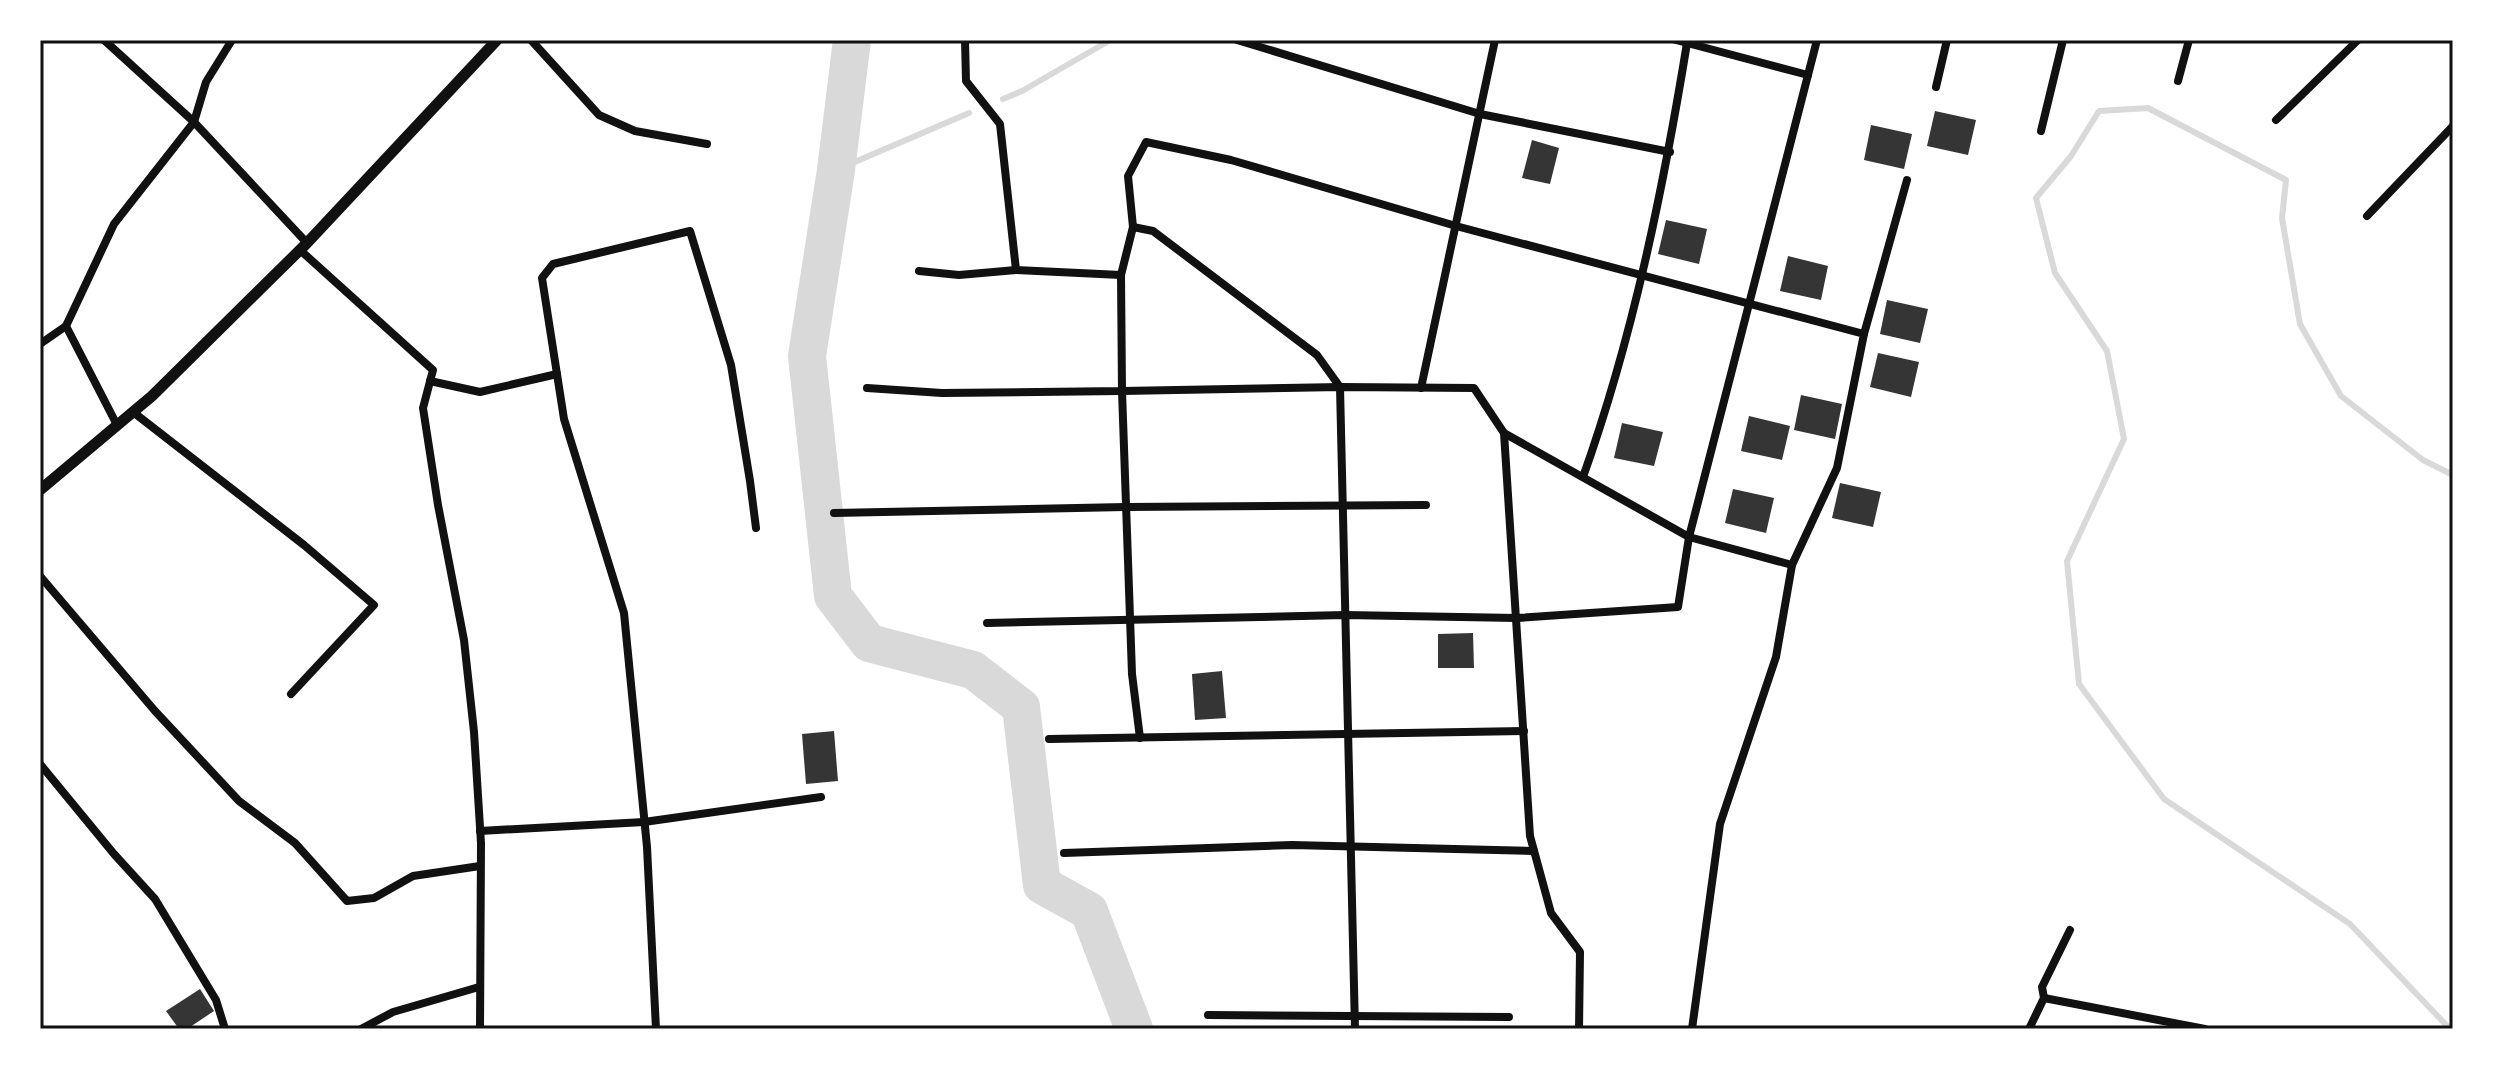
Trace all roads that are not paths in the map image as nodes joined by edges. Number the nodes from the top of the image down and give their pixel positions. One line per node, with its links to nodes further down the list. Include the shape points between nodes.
1 (104, 40): 20 (street)
2 (232, 40): 20 (street, via 206,82)
3 (497, 40): 29 (street)
4 (531, 40): 23 (street, via 599,115 635,131)
5 (965, 40): 30 (street, via 966,81 1000,124)
6 (1237, 40): 18 (street)
7 (1495, 40): 18 (street)
8 (1676, 40): 14 (street)
9 (1817, 40): 15 (street)
10 (1947, 40): 17 (street)
11 (2063, 40): 22 (street)
12 (2189, 40): 16 (street)
13 (2358, 40): 19 (street)
14 (1687, 43): 15 (street); 24 (street)
15 (1808, 75): 34 (street)
16 (2178, 81)
17 (1936, 87)
18 (1480, 114): 24 (street); 27 (street)
19 (2276, 120)
20 (194, 122): 29 (street); 35 (street, via 114,224)
21 (2453, 126): 26 (street)
22 (2041, 131)
23 (707, 144)
24 (1670, 152): 33 (street)
25 (1907, 180): 36 (street)
26 (2367, 216)
27 (1456, 226): 28 (street, via 1231,160 1146,142 1128,176); 33 (street); 42 (street)
28 (1133, 227): 32 (street); 40 (street, via 1153,231 1317,355)
29 (304, 246): 39 (street, via 433,370); 44 (street)
30 (1016, 270): 31 (street, via 959,275); 32 (street)
31 (919, 271)
32 (1121, 275): 43 (street)
33 (1642, 275): 34 (street); 47 (street, via 1609,405)
34 (1750, 303): 36 (street); 54 (street)
35 (66, 326): 37 (street); 45 (street)
36 (1864, 334): 55 (street, via 1837,468)
37 (40, 344)
38 (557, 374): 39 (street, via 480,392); 53 (street, via 542,278 553,264 690,231 731,365); 68 (street, via 564,419 624,613)
39 (430, 381): 69 (street, via 423,408 464,640)
40 (1340, 387): 42 (street); 43 (street); 49 (street)
41 (867, 388): 43 (street, via 942,393)
42 (1421, 388): 46 (street, via 1474,388)
43 (1122, 391): 51 (street)
44 (133, 412): 45 (street); 61 (street, via 374,605)
45 (117, 425): 48 (street)
46 (1504, 433): 47 (street); 58 (street)
47 (1583, 477): 54 (street)
48 (40, 490)
49 (1343, 504): 50 (street); 51 (street); 57 (street)
50 (1426, 505)
51 (1125, 507): 52 (street); 59 (street)
52 (834, 513)
53 (756, 528)
54 (1689, 537): 55 (street); 58 (street, via 1678,607)
55 (1792, 565): 86 (street, via 1776,657 1720,824)
56 (40, 576): 73 (street, via 239,801 295,843 347,901 374,898 413,876)
57 (1345, 615): 58 (street); 59 (street); 63 (street)
58 (1517, 618): 62 (street)
59 (1130, 621): 60 (street); 64 (street)
60 (987, 623)
61 (291, 694)
62 (1524, 731): 63 (street); 71 (street)
63 (1348, 735): 64 (street); 70 (street)
64 (1140, 738): 65 (street)
65 (1049, 739)
66 (40, 764): 80 (street, via 155,899 216,1000)
67 (821, 797): 68 (street)
68 (644, 822): 69 (street); 83 (street)
69 (480, 831): 73 (street)
70 (1351, 847): 71 (street); 72 (street); 78 (street)
71 (1534, 851): 85 (street, via 1551,913 1580,952)
72 (1064, 853)
73 (480, 866): 75 (street)
74 (2070, 930): 76 (street, via 2042,987)
75 (479, 987): 81 (street, via 393,1012); 82 (street)
76 (2044, 998): 87 (street); 88 (street)
77 (1208, 1015): 78 (street)
78 (1355, 1017): 79 (street); 84 (street)
79 (1509, 1017)
80 (225, 1029)
81 (361, 1029)
82 (480, 1029)
83 (656, 1029)
84 (1355, 1029)
85 (1579, 1029)
86 (1692, 1029)
87 (2029, 1029)
88 (2205, 1029)

